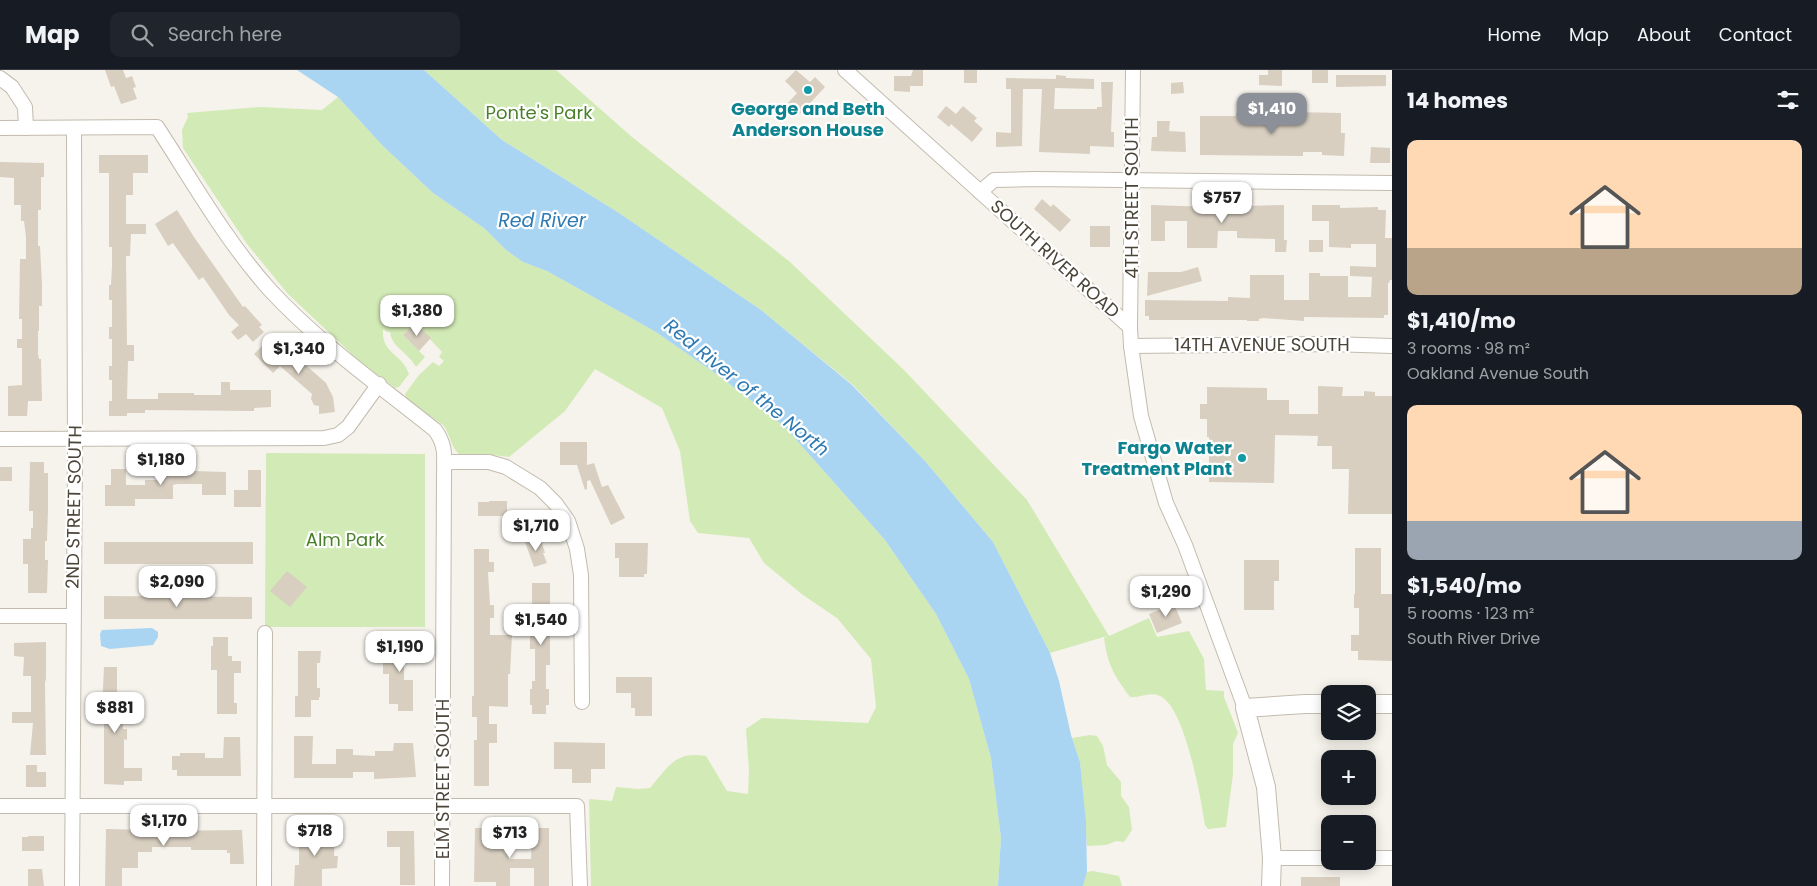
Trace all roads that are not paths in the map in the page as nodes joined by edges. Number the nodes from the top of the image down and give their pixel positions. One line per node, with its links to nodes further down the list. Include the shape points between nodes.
1 (845, 70): 9 (street, SOUTH RIVER ROAD)
2 (1133, 70): 7 (street, 4TH STREET SOUTH)
3 (0, 78): 5 (street, via 12,88 25,107)
4 (0, 128): 5 (street)
5 (26, 128): 6 (street)
6 (74, 128): 13 (street, ELM STREET SOUTH, via 157,128 234,246 269,289 312,333); 15 (street, 2ND STREET SOUTH)
7 (1132, 180): 8 (street); 9 (street, via 994,180); 10 (street, 4TH STREET SOUTH)
8 (1392, 183)
9 (980, 192): 10 (street, SOUTH RIVER ROAD)
10 (1130, 326): 11 (street, SOUTH RIVER ROAD)
11 (1131, 346): 12 (street, 14TH AVENUE SOUTH); 24 (street, SOUTH RIVER ROAD, via 1141,416 1166,503 1185,545)
12 (1392, 346)
13 (379, 384): 15 (street, via 348,427 338,435 324,438); 16 (street, ELM STREET SOUTH, via 435,430 442,440)
14 (0, 439): 15 (street)
15 (75, 439): 18 (street, 2ND STREET SOUTH)
16 (444, 462): 20 (street, via 489,462 506,467 540,488 568,521 581,575); 28 (street, ELM STREET SOUTH)
17 (0, 616): 18 (street)
18 (73, 616): 26 (street, 2ND STREET SOUTH)
19 (265, 633): 27 (street)
20 (582, 702)
21 (1321, 704): 24 (street)
22 (1376, 704): 23 (street)
23 (1392, 704)
24 (1245, 708): 29 (street, via 1266,787)
25 (0, 806): 26 (street)
26 (73, 806): 27 (street); 33 (street, 2ND STREET SOUTH)
27 (264, 806): 28 (street); 34 (street)
28 (443, 807): 35 (street, ELM STREET SOUTH); 36 (street, via 577,806)
29 (1272, 858): 30 (street); 37 (street)
30 (1321, 858)
31 (1376, 858): 32 (street)
32 (1392, 858)
33 (72, 886)
34 (264, 886)
35 (442, 886)
36 (580, 886)
37 (1271, 886)

